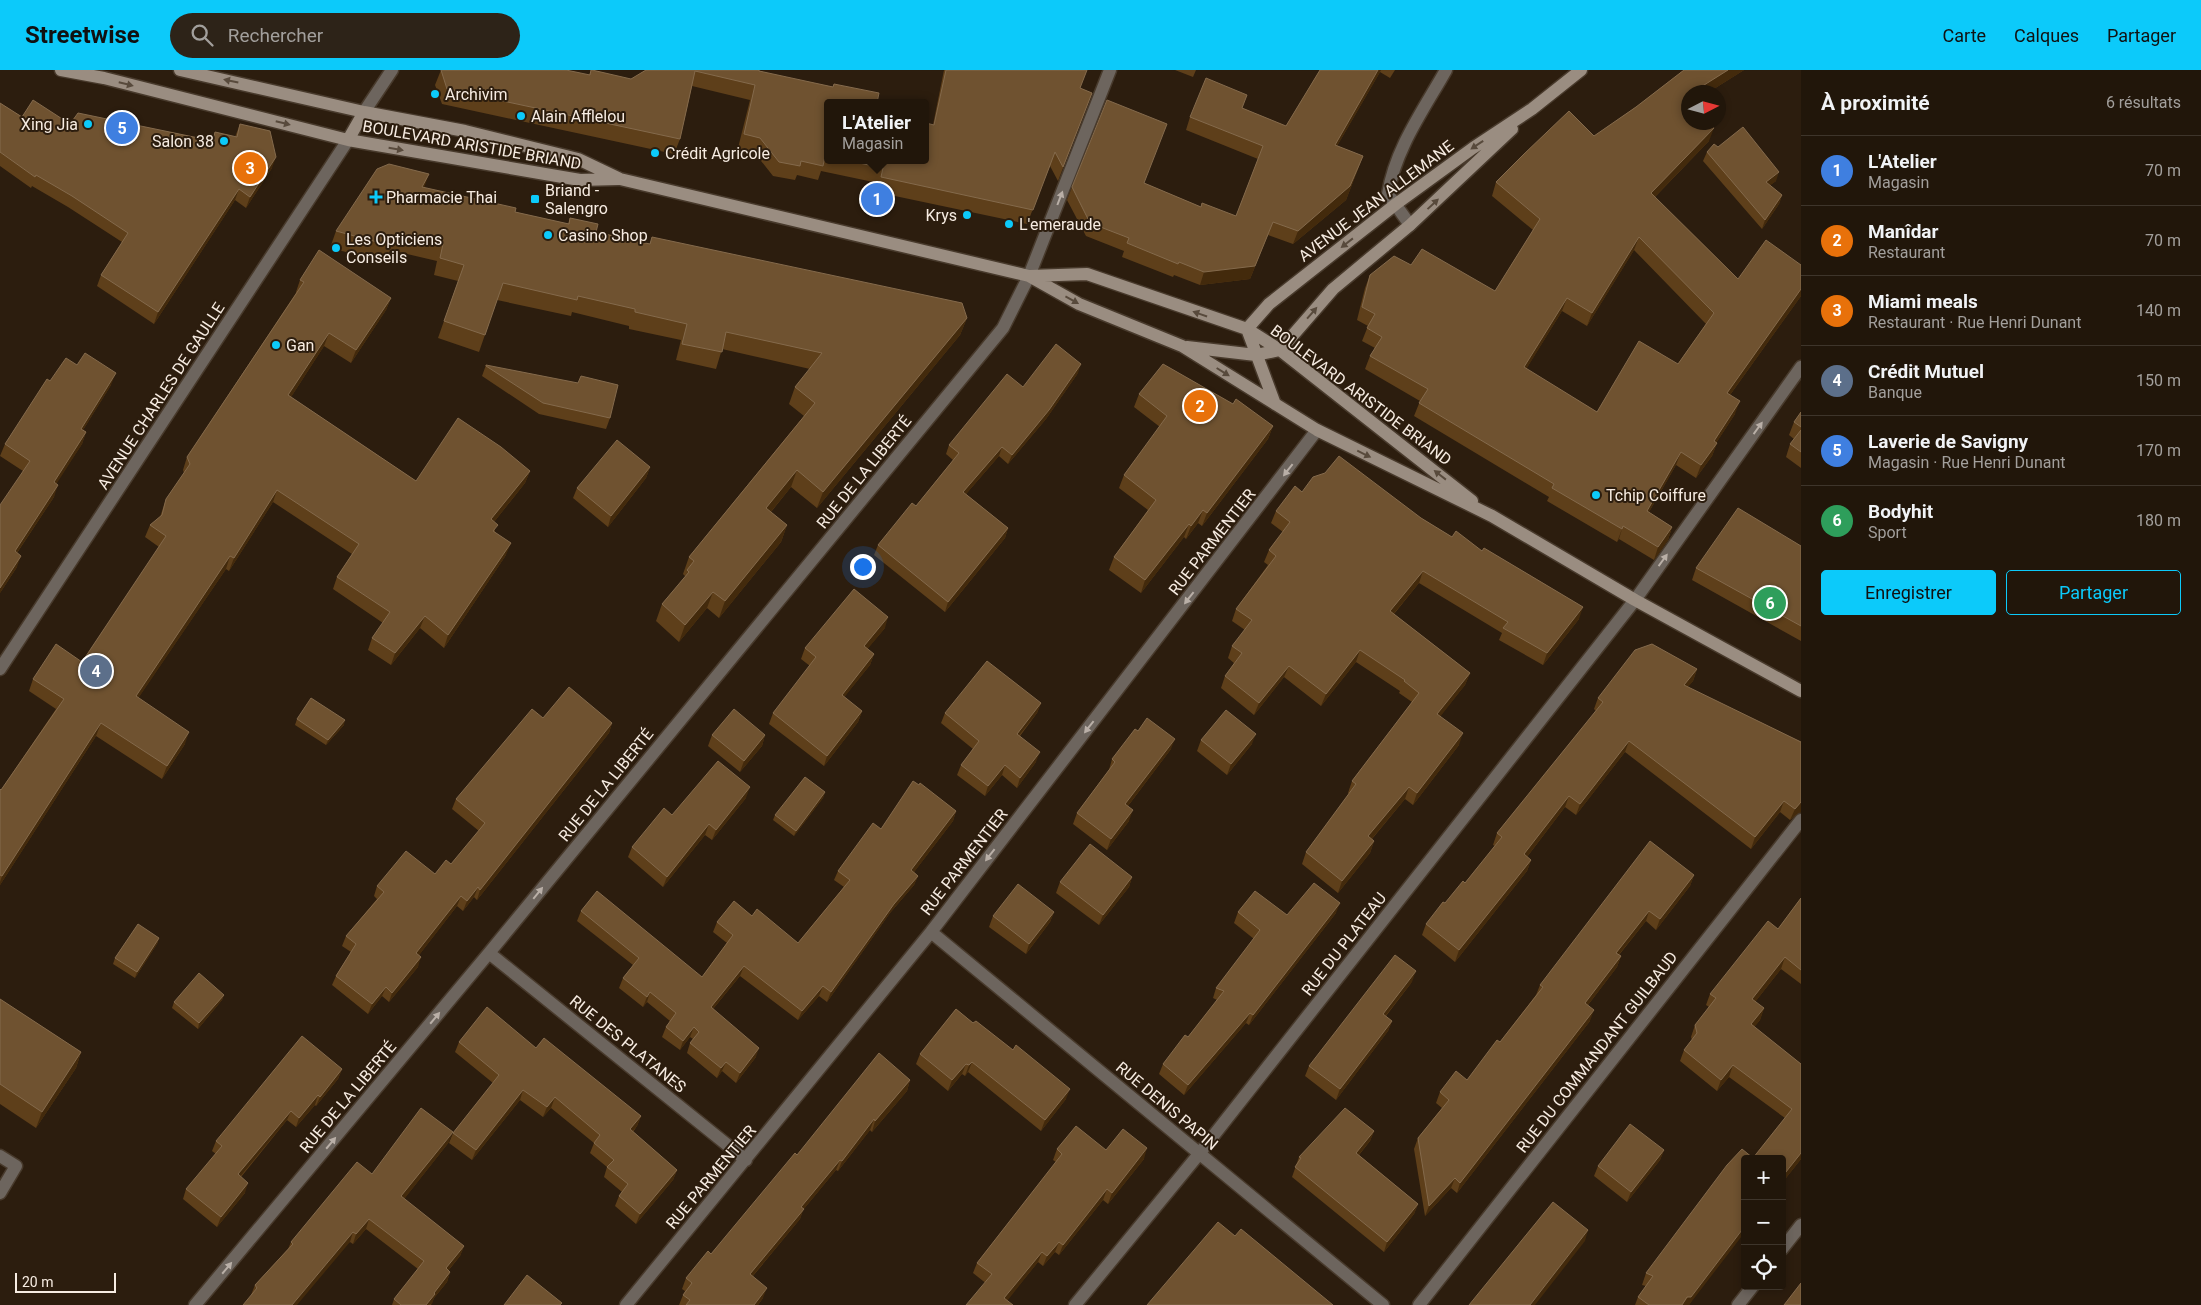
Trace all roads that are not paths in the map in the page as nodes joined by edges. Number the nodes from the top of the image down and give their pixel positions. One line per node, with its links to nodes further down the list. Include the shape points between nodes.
1 (61, 70): 7 (main road, BOULEVARD ARISTIDE BRIAND)
2 (180, 70): 9 (main road, BOULEVARD ARISTIDE BRIAND, one-way to 2)
3 (392, 70): 9 (street)
4 (1110, 70): 14 (street, RUE DE LA LIBERTÉ, one-way to 4)
5 (1446, 70): 12 (street, via 1399,155 1390,179 1388,194)
6 (1581, 70): 8 (main road, AVENUE JEAN ALLEMANE)
7 (103, 74): 10 (main road, BOULEVARD ARISTIDE BRIAND, one-way to 10)
8 (1532, 109): 12 (main road, AVENUE JEAN ALLEMANE, one-way to 12); 13 (main road, AVENUE JEAN ALLEMANE, one-way to 8)
9 (364, 112): 10 (main road); 11 (main road, BOULEVARD ARISTIDE BRIAND, via 465,131 578,158)
10 (348, 140): 11 (main road, BOULEVARD ARISTIDE BRIAND, one-way to 11, via 580,180); 24 (street, AVENUE CHARLES DE GAULLE)
11 (620, 179): 14 (main road, BOULEVARD ARISTIDE BRIAND)
12 (1396, 204): 13 (street); 15 (main road, AVENUE JEAN ALLEMANE, one-way to 15, via 1269,304)
13 (1410, 226): 17 (main road, AVENUE JEAN ALLEMANE, one-way to 13, via 1333,289)
14 (1029, 276): 15 (main road, BOULEVARD ARISTIDE BRIAND, one-way to 14, via 1087,274); 16 (main road, BOULEVARD ARISTIDE BRIAND, one-way to 16, via 1079,304); 28 (street, RUE DE LA LIBERTÉ, one-way to 14, via 1003,328)
15 (1247, 329): 17 (main road, BOULEVARD ARISTIDE BRIAND); 18 (main road)
16 (1182, 346): 18 (main road); 20 (main road, BOULEVARD ARISTIDE BRIAND, one-way to 20)
17 (1280, 350): 18 (main road); 22 (main road, BOULEVARD ARISTIDE BRIAND, one-way to 17)
18 (1256, 355): 20 (main road)
19 (1801, 367): 23 (street, RUE DU PLATEAU, one-way to 19)
20 (1275, 404): 21 (main road, BOULEVARD ARISTIDE BRIAND)
21 (1317, 430): 22 (main road, BOULEVARD ARISTIDE BRIAND, one-way to 22); 27 (street, RUE PARMENTIER, one-way to 27)
22 (1492, 516): 23 (main road, BOULEVARD ARISTIDE BRIAND)
23 (1635, 600): 25 (main road, BOULEVARD ARISTIDE BRIAND); 29 (street, RUE DU PLATEAU)
24 (0, 669)
25 (1801, 691)
26 (1801, 820): 40 (street, RUE DU COMMANDANT GUILBAUD)
27 (931, 932): 29 (street, RUE DENIS PAPIN); 31 (street, RUE PARMENTIER)
28 (489, 953): 31 (street, RUE DES PLATANES); 36 (street, RUE DE LA LIBERTÉ, one-way to 28)
29 (1199, 1154): 38 (street, RUE DU PLATEAU); 39 (street, RUE DENIS PAPIN)
30 (0, 1156): 32 (street, via 16,1166)
31 (746, 1160): 37 (street, RUE PARMENTIER)
32 (0, 1193)
33 (1801, 1225): 34 (street)
34 (1785, 1245)
35 (1750, 1290): 41 (street)
36 (195, 1305)
37 (626, 1305)
38 (1075, 1305)
39 (1383, 1305)
40 (1419, 1305)
41 (1738, 1305)

